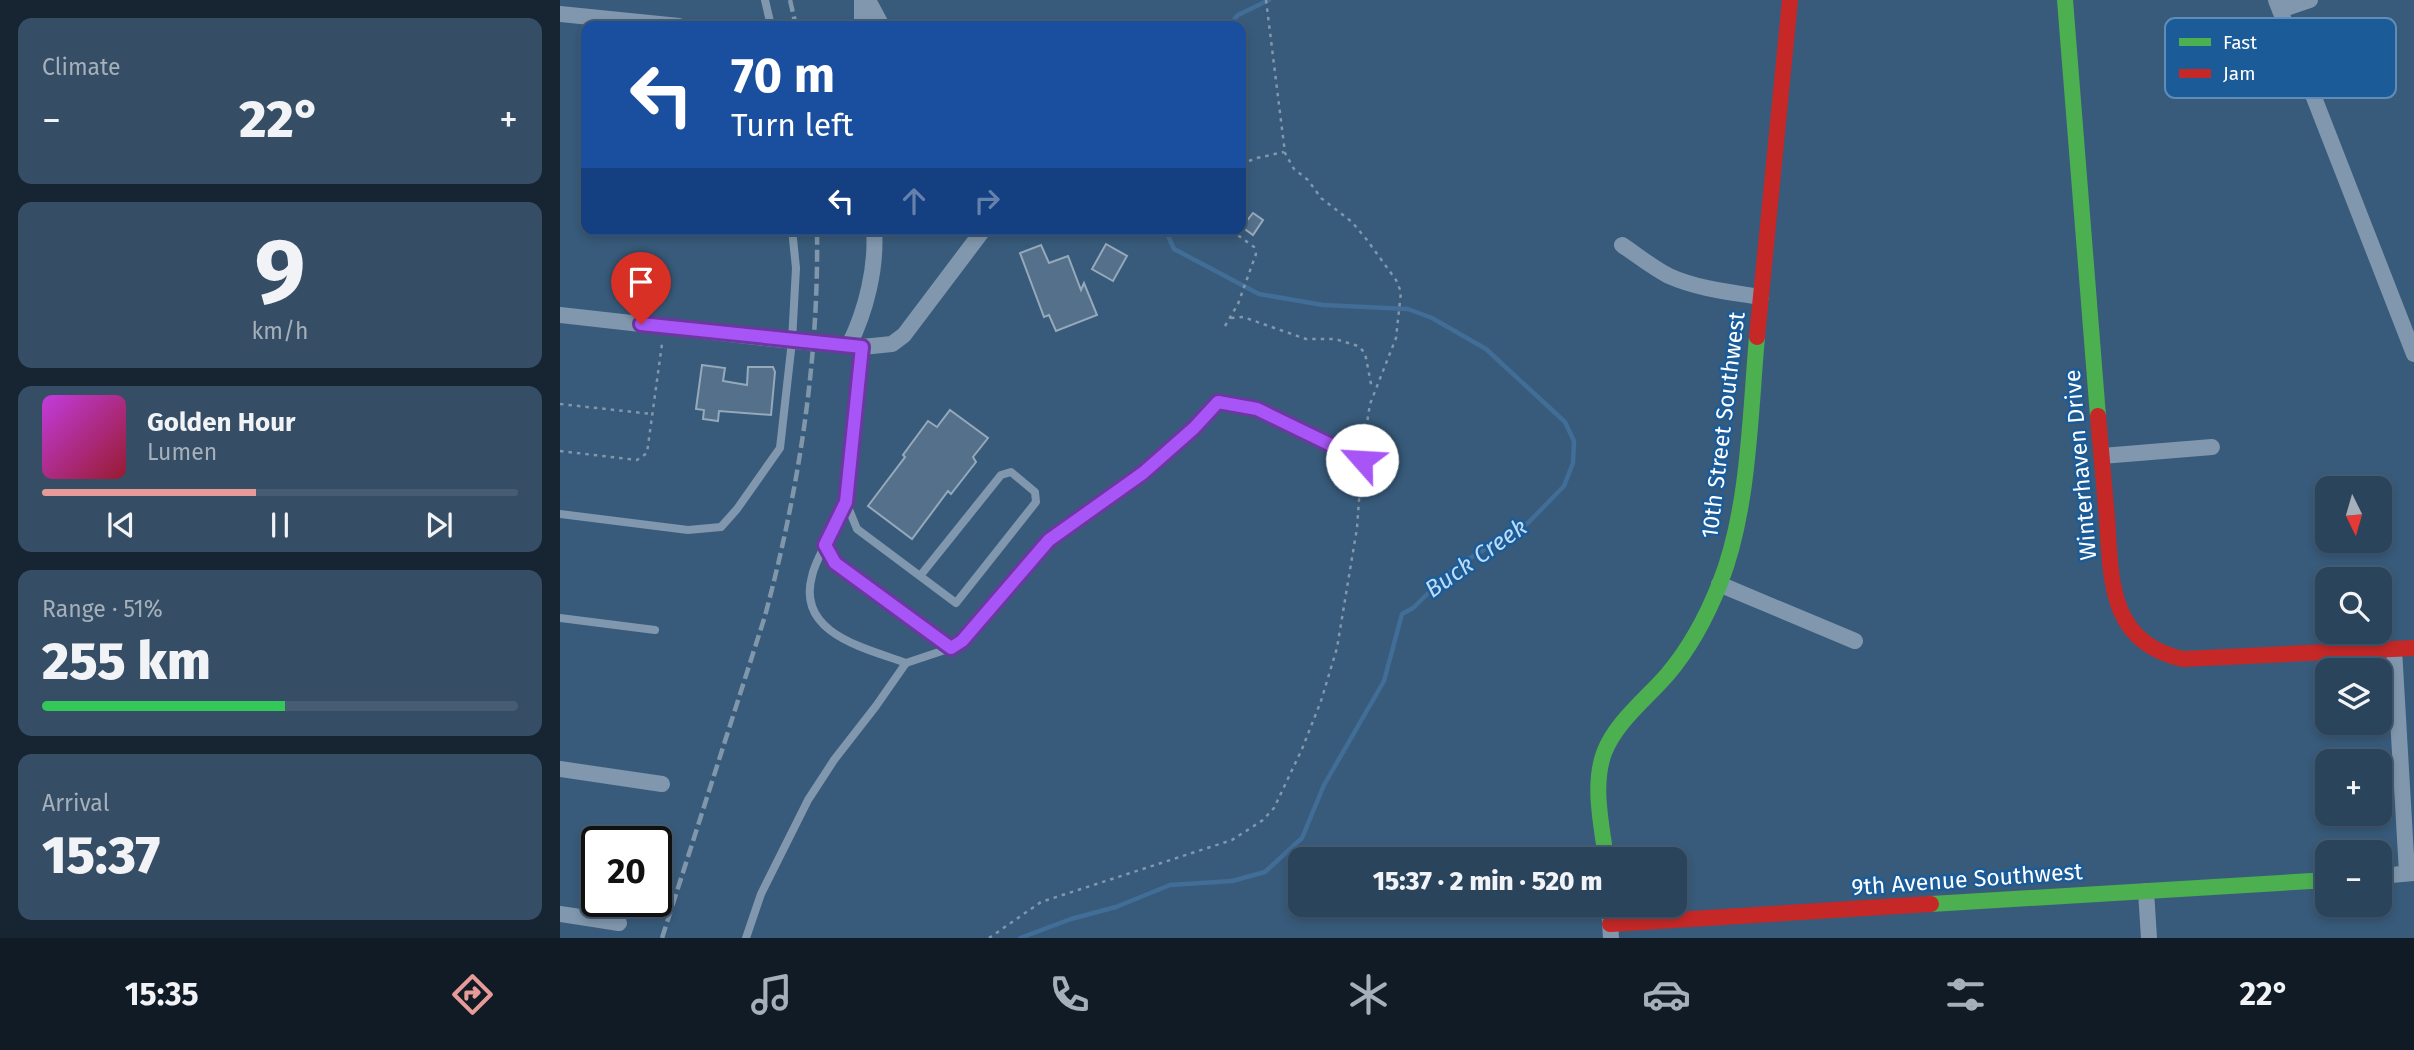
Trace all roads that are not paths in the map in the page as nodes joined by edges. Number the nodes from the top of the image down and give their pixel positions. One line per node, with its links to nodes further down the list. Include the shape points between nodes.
1 (765, 0): 10 (lane)
2 (862, 0): 11 (street)
3 (867, 0): 12 (street)
4 (1790, 0): 18 (street, 10th Street Southwest)
5 (2065, 0): 24 (street, Winterhaven Drive)
6 (2310, 0): 7 (street)
7 (2278, 5)
8 (560, 14): 9 (street)
9 (629, 21)
10 (770, 21)
11 (862, 21)
12 (879, 21)
13 (2314, 98): 22 (street)
14 (793, 235): 20 (lane, via 796,268)
15 (874, 235): 21 (street)
16 (979, 235): 21 (street, via 898,341 881,347)
17 (1622, 245): 18 (street, via 1682,281)
18 (1761, 297): 30 (street, 10th Street Southwest, via 1740,507)
19 (560, 316): 20 (street)
20 (792, 341): 21 (street); 27 (lane, via 780,448 721,527 688,530)
21 (856, 346): 26 (lane)
22 (2414, 354)
23 (2212, 447): 24 (street)
24 (2102, 456): 36 (street, Winterhaven Drive, via 2112,586 2125,623 2148,646 2170,657 2198,660)
25 (1362, 460): 34 (lane, via 1257,409 1218,402 1143,473 1049,540)
26 (846, 502): 28 (lane); 29 (lane, via 856,529)
27 (560, 514)
28 (825, 545): 34 (lane, via 835,563); 37 (lane, via 811,577 815,617 848,641)
29 (920, 576): 29 (lane, via 956,603 1036,502 1035,492 1012,472 1001,475)
30 (1719, 584): 33 (street); 40 (street, 10th Street Southwest, via 1692,639 1604,754 1600,778)
31 (560, 618): 32 (lane)
32 (655, 630)
33 (1855, 640)
34 (951, 648): 37 (lane)
35 (2414, 648): 36 (street, Winterhaven Drive)
36 (2394, 649): 41 (street)
37 (906, 663): 48 (lane, via 808,800 761,894)
38 (560, 769): 39 (street)
39 (662, 784)
40 (1605, 847)
41 (2410, 873): 42 (street)
42 (2392, 875)
43 (2315, 881): 44 (street, 9th Avenue Southwest)
44 (2146, 891): 47 (street, 9th Avenue Southwest); 49 (street)
45 (560, 914): 46 (street)
46 (619, 923)
47 (1611, 931)
48 (746, 938)
49 (2149, 938)

